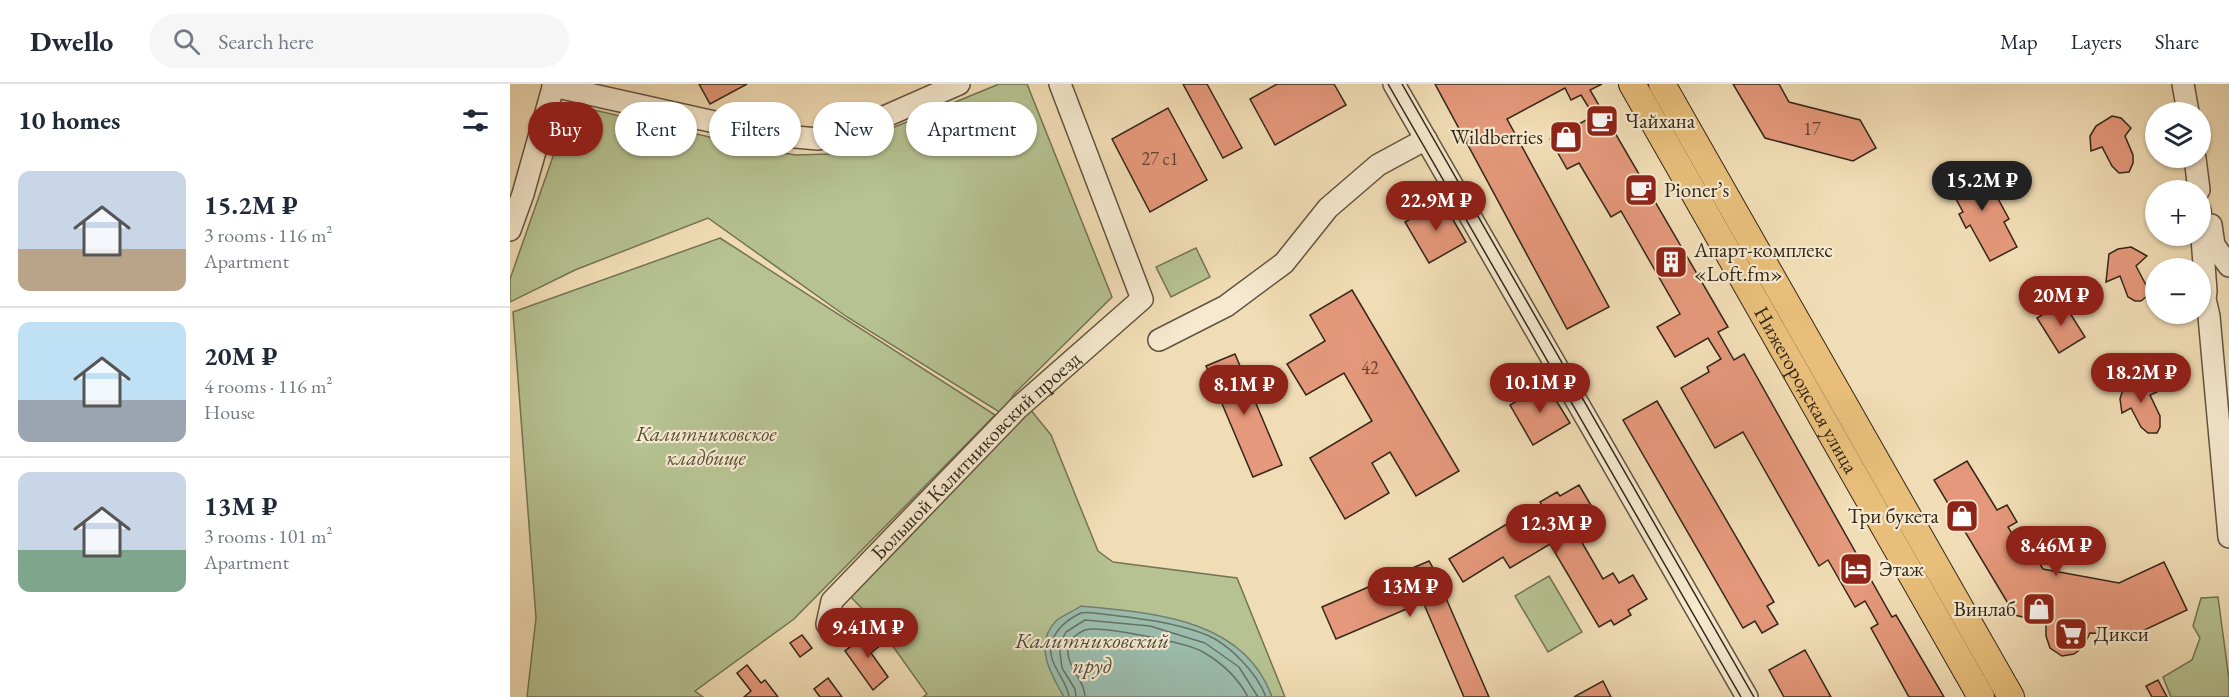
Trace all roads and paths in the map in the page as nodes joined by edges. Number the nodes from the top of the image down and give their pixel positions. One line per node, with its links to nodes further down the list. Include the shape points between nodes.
1 (959, 84): 7 (street, via 870,123 818,139 773,135)
2 (1060, 84): 23 (street, Большой Калитниковский проезд, via 1142,299 1018,408 832,601)
3 (1394, 84): 9 (street)
4 (1632, 84): 25 (main road, Нижегородская улица)
5 (1662, 84): 26 (main road, Нижегородская улица)
6 (2183, 84): 8 (street)
7 (554, 85): 11 (street)
8 (2186, 102)
9 (1426, 139): 20 (street, via 1378,165 1328,208 1284,263 1226,306); 24 (street)
10 (2211, 224): 13 (street)
11 (510, 230)
12 (2211, 234): 14 (street)
13 (2229, 246)
14 (2229, 266)
15 (2229, 270): 16 (street)
16 (2211, 284)
17 (2211, 318): 19 (street)
18 (2210, 324): 21 (street)
19 (2229, 331): 21 (street, via 2222,334)
20 (1159, 340)
21 (2212, 350): 22 (street)
22 (2229, 537)
23 (828, 624)
24 (1747, 697)
25 (1982, 697)
26 (2011, 697)

